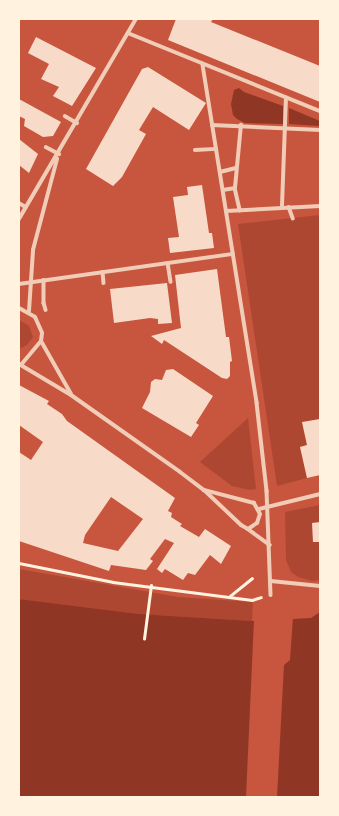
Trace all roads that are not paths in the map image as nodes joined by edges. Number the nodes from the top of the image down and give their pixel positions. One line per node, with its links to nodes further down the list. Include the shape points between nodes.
1 (136, 19): 2 (street)
2 (128, 33): 3 (street); 7 (street)
3 (203, 65): 4 (street); 8 (street)
4 (286, 98): 5 (street); 10 (street)
5 (320, 111)
6 (65, 116): 7 (street)
7 (77, 123): 15 (street)
8 (212, 124): 9 (street); 13 (street)
9 (241, 125): 10 (street); 16 (street)
10 (285, 127): 11 (street); 21 (street)
11 (320, 130)
12 (46, 147): 15 (street)
13 (216, 149): 14 (street); 17 (street)
14 (195, 150)
15 (59, 154): 24 (street); 33 (street, via 33,250)
16 (236, 168): 17 (street); 18 (street)
17 (220, 172): 19 (street)
18 (235, 188): 19 (street); 25 (street)
19 (223, 190): 26 (street)
20 (19, 203): 24 (street)
21 (282, 206): 23 (street); 25 (street)
22 (320, 206): 23 (street)
23 (289, 207): 27 (street)
24 (26, 208): 28 (street)
25 (240, 210): 26 (street)
26 (226, 211): 29 (street)
27 (293, 218)
28 (19, 219)
29 (233, 254): 30 (street); 45 (street, via 257,402)
30 (168, 263): 31 (street); 34 (street)
31 (103, 272): 32 (street); 35 (street)
32 (44, 280): 33 (street); 38 (street)
33 (30, 282): 36 (street); 39 (street)
34 (171, 282)
35 (104, 283)
36 (19, 284)
37 (19, 308): 39 (street)
38 (46, 310)
39 (29, 311): 40 (street, via 40,324)
40 (41, 341): 41 (street); 42 (street)
41 (20, 365): 42 (street)
42 (71, 395): 43 (street)
43 (204, 490): 46 (street, via 245,500); 47 (street, via 241,526)
44 (320, 494): 45 (street)
45 (268, 507): 46 (street); 48 (street)
46 (259, 509): 47 (street, via 257,523)
47 (248, 529): 48 (street)
48 (270, 546): 49 (street)
49 (271, 581): 50 (street); 51 (street)
50 (320, 586)
51 (272, 595)

